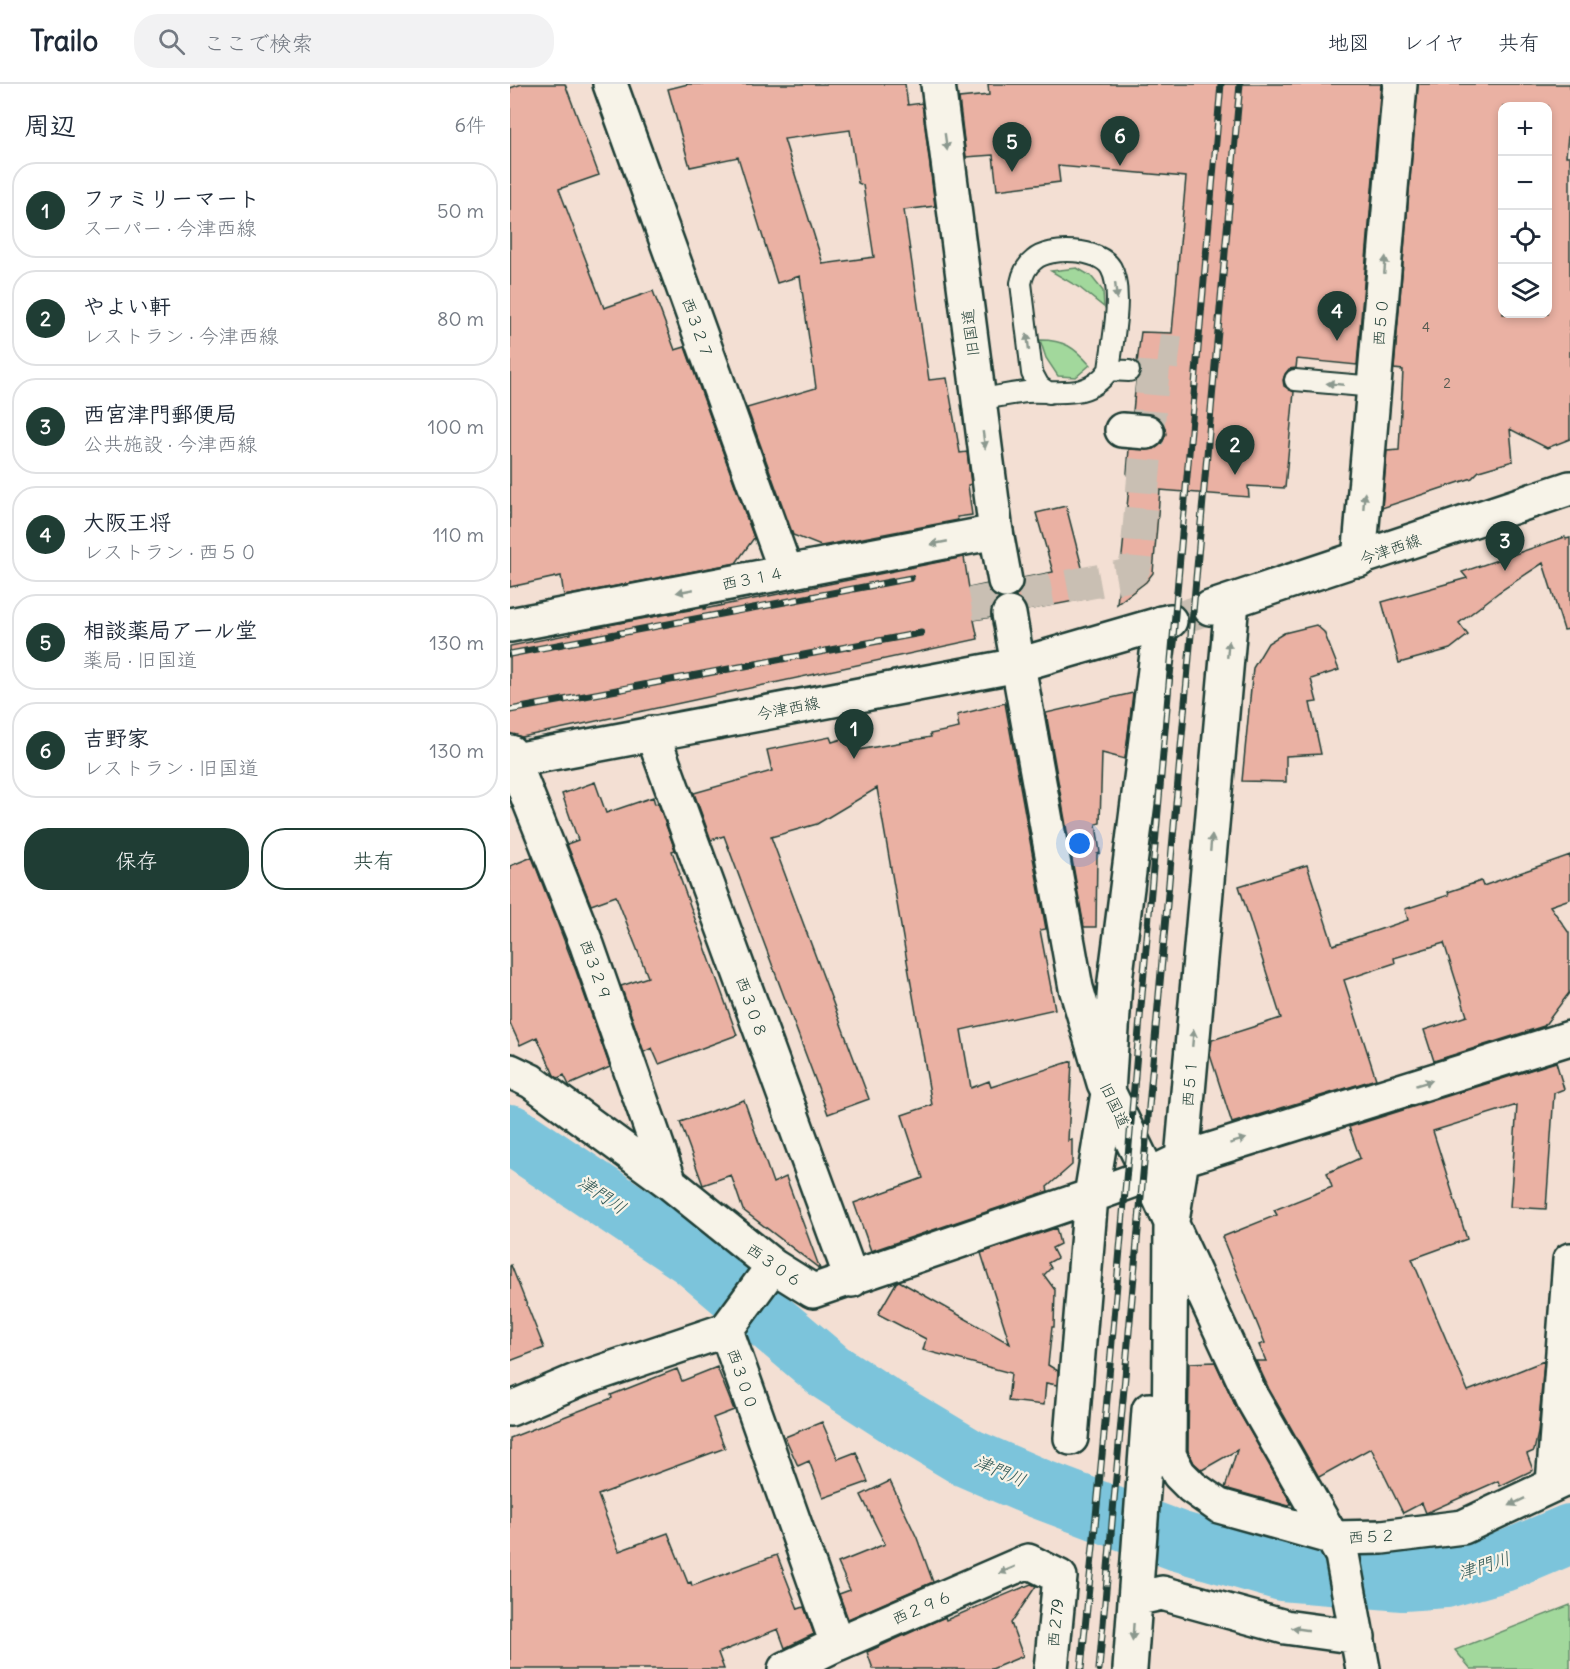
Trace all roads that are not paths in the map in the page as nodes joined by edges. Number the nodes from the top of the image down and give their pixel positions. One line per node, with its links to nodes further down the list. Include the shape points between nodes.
1 (610, 84): 13 (street, 西３２７)
2 (938, 84): 9 (street, 旧国道, one-way to 9)
3 (1400, 84): 7 (street, 西５０, one-way to 3)
4 (1109, 370): 5 (lane); 8 (lane, via 1086,390); 8 (lane, one-way to 4, via 1039,386 1032,373 1021,283 1026,267 1049,252 1097,256 1112,269 1117,303)
5 (1129, 371)
6 (1295, 380): 7 (lane, one-way to 6)
7 (1375, 387): 12 (street, 西５０, one-way to 7)
8 (1049, 393): 9 (lane, via 1026,392)
9 (978, 400): 11 (street, 旧国道, one-way to 11)
10 (1570, 488): 12 (street, 今津西線)
11 (996, 532): 13 (street, 西３１４, one-way to 13); 14 (street, 旧国道)
12 (1359, 560): 15 (street, 今津西線)
13 (786, 572): 17 (street, 西３１４, one-way to 17)
14 (1005, 581)
15 (1221, 605): 24 (street, 西５１, one-way to 15)
16 (1009, 614): 18 (street, 旧国道)
17 (510, 625)
18 (1018, 665): 19 (street, 今津西線); 23 (street, 旧国道, via 1076,988); 23 (street, 今津西線, via 1165,622 1115,981)
19 (652, 733): 20 (street, 今津西線); 31 (street, 西３０８)
20 (511, 758): 26 (street, 西３２９, via 587,945)
21 (1570, 1038): 24 (street, one-way to 21)
22 (510, 1071): 26 (street, 西３０６, via 531,1081)
23 (1108, 1093): 25 (street, 旧国道); 27 (street)
24 (1182, 1159): 25 (street, 西３０６); 28 (street, 西５１)
25 (1149, 1175): 27 (street, 西３０６); 28 (street, 旧国道)
26 (670, 1183): 30 (street, 西３０６)
27 (1091, 1196): 31 (street, 西３０６); 35 (street)
28 (1172, 1227): 32 (street, 西５１); 38 (street, 旧国道, via 1252,1398)
29 (1570, 1260): 37 (street)
30 (773, 1266): 31 (street, 西３０６, via 813,1292); 33 (street)
31 (852, 1280)
32 (1170, 1282): 36 (street, 西５１, via 1168,1442 1169,1455); 40 (street, via 1157,1301)
33 (726, 1330): 34 (street, 西３００, via 578,1380); 42 (street, 西３００)
34 (510, 1409)
35 (1071, 1438)
36 (1179, 1474): 38 (street, 西５２, via 1219,1506)
37 (1562, 1481): 38 (street, 西５２, one-way to 38, via 1463,1527)
38 (1338, 1546): 41 (street, 旧国道)
39 (1060, 1577): 42 (street, 西２９６, one-way to 42, via 1028,1562); 44 (street, 西２79)
40 (1135, 1597): 41 (street, one-way to 40, via 1285,1627 1162,1593); 45 (street, one-way to 45)
41 (1357, 1628): 46 (street)
42 (837, 1644): 43 (street, 西２９６)
43 (785, 1669)
44 (1051, 1669)
45 (1130, 1669)
46 (1363, 1669)

